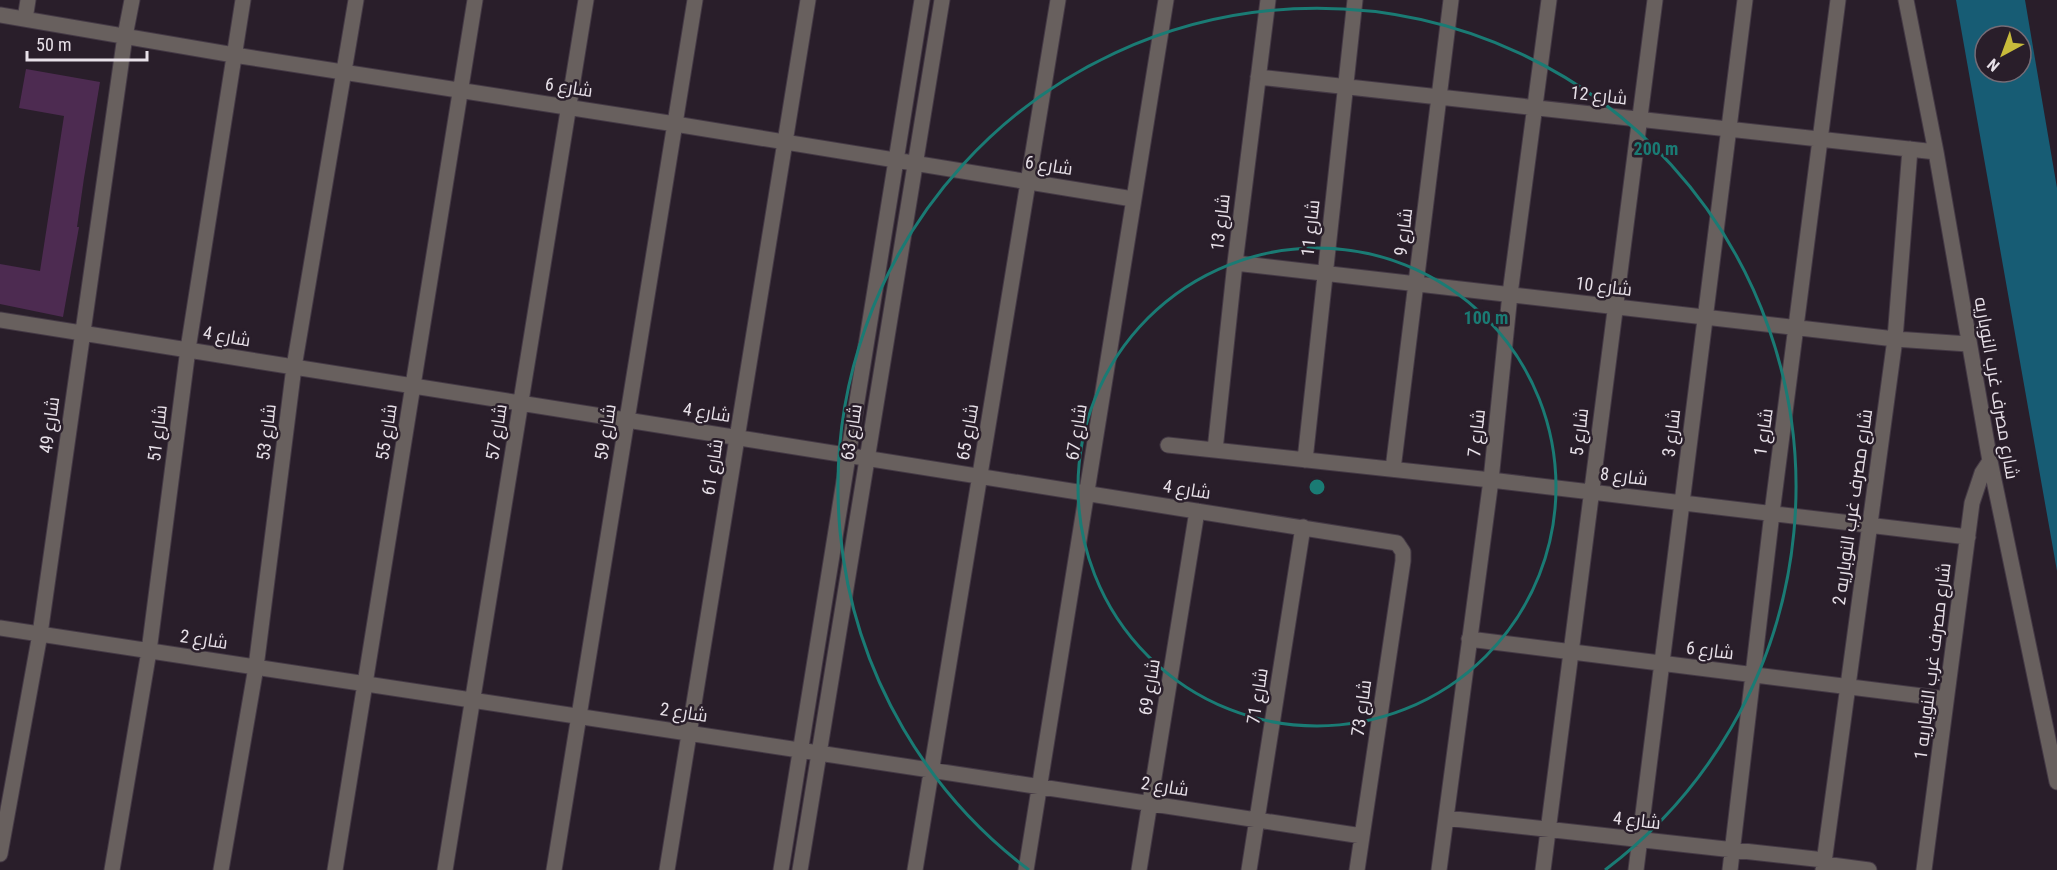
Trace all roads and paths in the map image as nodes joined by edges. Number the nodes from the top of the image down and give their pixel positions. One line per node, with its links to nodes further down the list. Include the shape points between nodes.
1 (28, 0): 22 (street)
2 (132, 0): 23 (street, شارع 49)
3 (243, 0): 24 (street, شارع 51)
4 (356, 0): 25 (street, شارع 53)
5 (475, 0): 28 (street, شارع 55)
6 (586, 0): 30 (street, شارع 57)
7 (695, 0): 33 (street, شارع 59)
8 (808, 0): 36 (street, شارع 61)
9 (922, 0): 39 (street, شارع 63)
10 (942, 0): 40 (street, شارع 63)
11 (1058, 0): 41 (street, شارع 65)
12 (1166, 0): 42 (street, شارع 67)
13 (1268, 0): 26 (street, شارع 13)
14 (1355, 0): 27 (street, شارع 11)
15 (1451, 0): 29 (street, شارع 9)
16 (1549, 0): 31 (street, شارع 7)
17 (1655, 0): 32 (street, شارع 5)
18 (1745, 0): 34 (street, شارع 3)
19 (1838, 0): 35 (street, شارع 1)
20 (1906, 0): 38 (street, شارع مصرف غرب النوباريه)
21 (0, 15): 22 (street, شارع 6)
22 (25, 19): 23 (street, شارع 6)
23 (125, 36): 24 (street, شارع 6); 51 (street, شارع 49)
24 (234, 55): 25 (street, شارع 6); 54 (street, شارع 51)
25 (344, 72): 28 (street, شارع 6); 55 (street, شارع 53)
26 (1258, 77): 27 (street, شارع 12); 43 (street, شارع 13)
27 (1344, 86): 29 (street, شارع 12); 44 (street, شارع 11)
28 (460, 89): 30 (street, شارع 6); 56 (street, شارع 55)
29 (1439, 97): 31 (street, شارع 12); 45 (street, شارع 9)
30 (568, 107): 33 (street, شارع 6); 57 (street, شارع 57)
31 (1534, 107): 32 (street, شارع 12); 46 (street, شارع 7)
32 (1638, 119): 34 (street, شارع 12); 47 (street, شارع 5)
33 (675, 124): 36 (street, شارع 6); 58 (street, شارع 59)
34 (1729, 129): 35 (street, شارع 12); 48 (street, شارع 3)
35 (1821, 139): 37 (street, شارع 12); 50 (street, شارع 1)
36 (784, 142): 39 (street, شارع 6); 59 (street, شارع 61)
37 (1910, 149): 38 (street, شارع 12); 52 (street, شارع مصرف غرب النوباريه 2)
38 (1936, 152): 53 (street, شارع مصرف غرب النوباريه)
39 (896, 160): 40 (street, شارع 6); 62 (street, شارع 63)
40 (915, 163): 41 (street, شارع 6); 63 (street, شارع 63)
41 (1028, 182): 42 (street, شارع 6); 67 (street, شارع 65)
42 (1133, 199): 70 (street, شارع 67)
43 (1235, 263): 44 (street, شارع 10); 61 (street, شارع 13)
44 (1324, 273): 45 (street, شارع 10); 64 (street, شارع 11)
45 (1416, 284): 46 (street, شارع 10); 66 (street, شارع 9)
46 (1510, 294): 47 (street, شارع 10); 68 (street, شارع 7)
47 (1614, 307): 48 (street, شارع 10); 69 (street, شارع 5)
48 (1705, 317): 50 (street, شارع 10); 71 (street, شارع 3)
49 (0, 320): 51 (street, شارع 4)
50 (1797, 328): 52 (street, شارع 10); 73 (street, شارع 1)
51 (82, 333): 54 (street, شارع 4); 79 (street, شارع 49)
52 (1895, 339): 53 (street, شارع 10); 74 (street, شارع مصرف غرب النوباريه 2)
53 (1968, 344): 65 (street, شارع مصرف غرب النوباريه)
54 (188, 349): 55 (street, شارع 4); 81 (street, شارع 51)
55 (294, 367): 56 (street, شارع 4); 84 (street, شارع 53)
56 (413, 386): 57 (street, شارع 4); 86 (street, شارع 55)
57 (520, 403): 58 (street, شارع 4); 89 (street, شارع 57)
58 (627, 419): 59 (street, شارع 4); 90 (street, شارع 59)
59 (737, 437): 62 (street, شارع 4); 91 (street, شارع 61)
60 (1168, 445): 61 (street, شارع 8)
61 (1215, 450): 64 (street, شارع 8)
62 (849, 455): 63 (street, شارع 4); 92 (street, شارع 63)
63 (867, 458): 67 (street, شارع 4); 93 (street, شارع 63)
64 (1305, 460): 66 (street, شارع 8)
65 (1990, 461): 76 (street, شارع مصرف غرب النوباريه 1, via 1976,486); 95 (street, شارع مصرف غرب النوباريه)
66 (1393, 469): 68 (street, شارع 8)
67 (979, 476): 70 (street, شارع 4); 94 (street, شارع 65)
68 (1491, 480): 69 (street, شارع 8); 80 (street, شارع 7)
69 (1591, 492): 71 (street, شارع 8); 82 (street, شارع 5)
70 (1086, 493): 72 (street, شارع 4); 96 (street, شارع 67)
71 (1682, 502): 73 (street, شارع 8); 83 (street, شارع 3)
72 (1197, 510): 75 (street, شارع 4); 97 (street, شارع 69)
73 (1772, 513): 74 (street, شارع 8); 85 (street, شارع 1)
74 (1869, 525): 76 (street, شارع 8); 87 (street, شارع مصرف غرب النوباريه 2)
75 (1303, 527): 77 (street, شارع 4, via 1397,543); 99 (street, شارع 71)
76 (1968, 537): 88 (street, شارع مصرف غرب النوباريه 1)
77 (1403, 552): 101 (street, شارع 73)
78 (0, 628): 79 (street, شارع 2)
79 (40, 634): 81 (street, شارع 2); 104 (street, شارع 49)
80 (1469, 639): 82 (street, شارع 6); 98 (street, شارع 7)
81 (149, 651): 84 (street, شارع 2); 106 (street, شارع 51)
82 (1570, 651): 83 (street, شارع 6); 100 (street, شارع 5)
83 (1662, 663): 85 (street, شارع 6); 102 (street, شارع 3)
84 (256, 667): 86 (street, شارع 2); 107 (street, شارع 53)
85 (1752, 675): 87 (street, شارع 6); 103 (street, شارع 1)
86 (366, 684): 89 (street, شارع 2); 108 (street, شارع 55)
87 (1846, 687): 88 (street, شارع 6); 105 (street, شارع مصرف غرب النوباريه 2)
88 (1946, 699): 124 (street, شارع مصرف غرب النوباريه 1)
89 (473, 700): 90 (street, شارع 2); 109 (street, شارع 57)
90 (580, 717): 91 (street, شارع 2); 110 (street, شارع 59)
91 (690, 733): 92 (street, شارع 2); 111 (street, شارع 61)
92 (800, 750): 93 (street, شارع 2); 112 (street, شارع 63)
93 (820, 753): 94 (street, شارع 2); 113 (street, شارع 63)
94 (932, 770): 96 (street, شارع 2); 114 (street, شارع 65)
95 (2057, 782)
96 (1040, 786): 97 (street, شارع 2); 115 (street, شارع 67)
97 (1150, 803): 99 (street, شارع 2); 116 (street, شارع 69)
98 (1446, 818): 100 (street, شارع 4); 119 (street, شارع 7)
99 (1257, 819): 101 (street, شارع 2); 117 (street, شارع 71)
100 (1548, 829): 102 (street, شارع 4); 120 (street, شارع 5)
101 (1362, 836): 118 (street, شارع 73)
102 (1640, 840): 103 (street, شارع 4); 121 (street, شارع 3)
103 (1733, 850): 105 (street, شارع 4); 122 (street, شارع 1)
104 (0, 854)
105 (1824, 865): 123 (street, شارع 4)
106 (112, 870)
107 (221, 870)
108 (335, 870)
109 (445, 870)
110 (554, 870)
111 (667, 870)
112 (781, 870)
113 (800, 870)
114 (915, 870)
115 (1026, 870)
116 (1139, 870)
117 (1249, 870)
118 (1357, 870)
119 (1439, 870)
120 (1543, 870)
121 (1636, 870)
122 (1730, 870)
123 (1869, 870)
124 (1924, 870)

